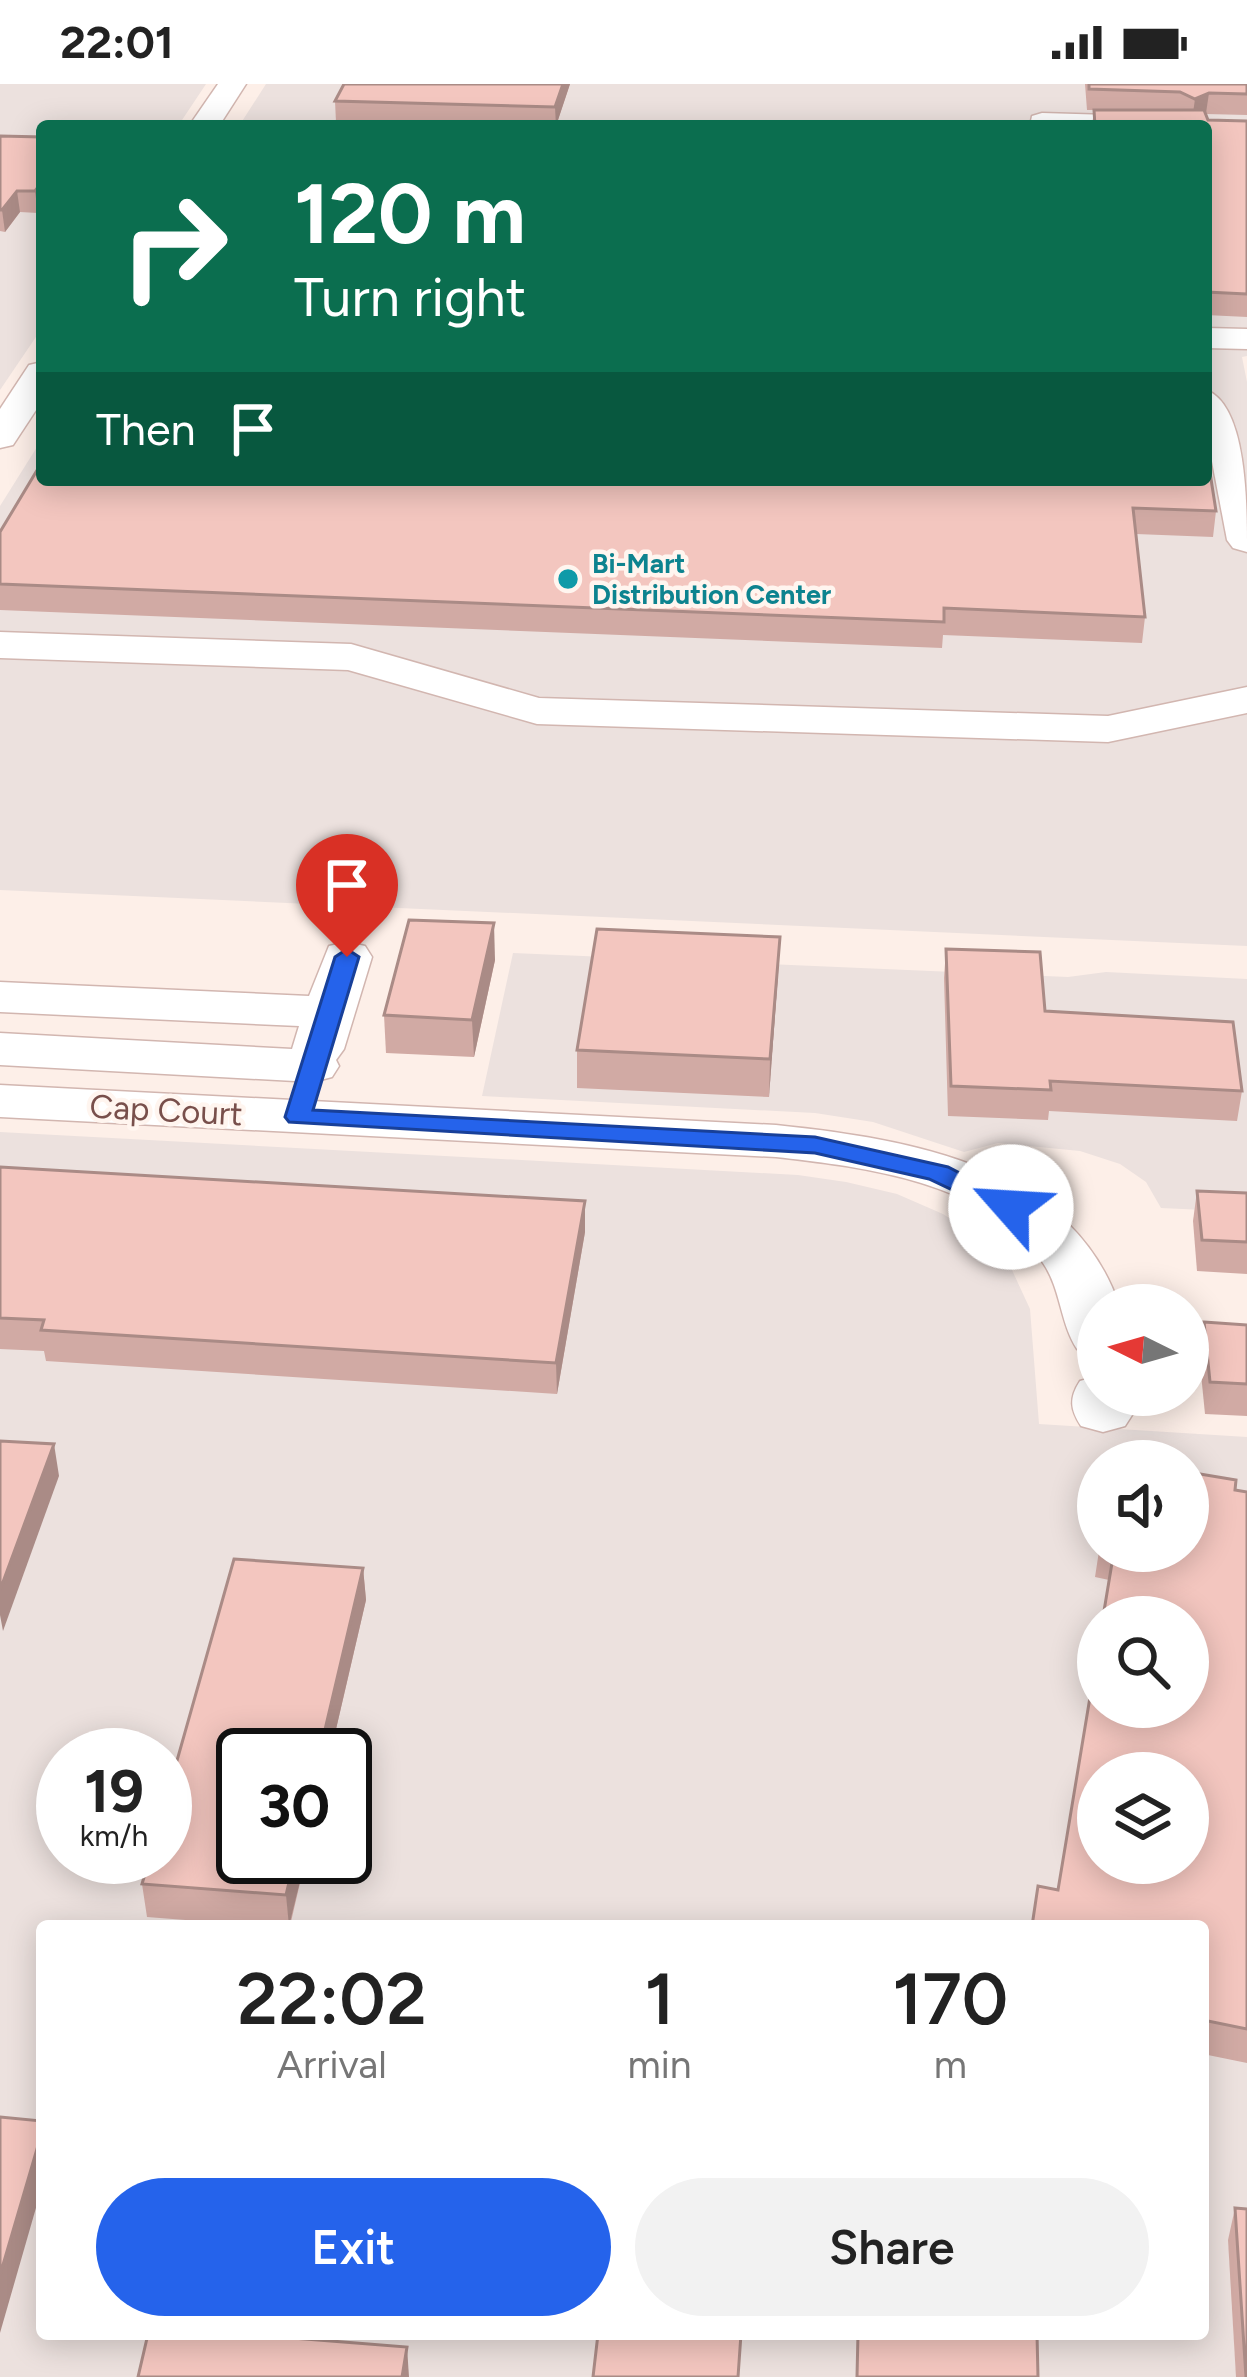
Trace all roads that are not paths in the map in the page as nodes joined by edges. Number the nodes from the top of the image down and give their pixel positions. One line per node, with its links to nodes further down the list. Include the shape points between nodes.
1 (232, 84): 2 (street)
2 (208, 120)
3 (1212, 338): 4 (street)
4 (1247, 339)
5 (36, 382): 7 (street)
6 (1212, 405): 8 (street, via 1222,412)
7 (0, 437)
8 (1247, 540)
9 (0, 645): 10 (street, via 351,657 537,711 1108,729)
10 (1247, 700)
11 (347, 957): 13 (street)
12 (0, 997): 13 (street)
13 (330, 1012): 15 (street)
14 (0, 1049): 15 (street)
15 (306, 1091): 16 (street, Cap Court); 17 (street, Cap Court, via 815,1145 938,1173 1061,1212)
16 (0, 1101)
17 (1079, 1284)

